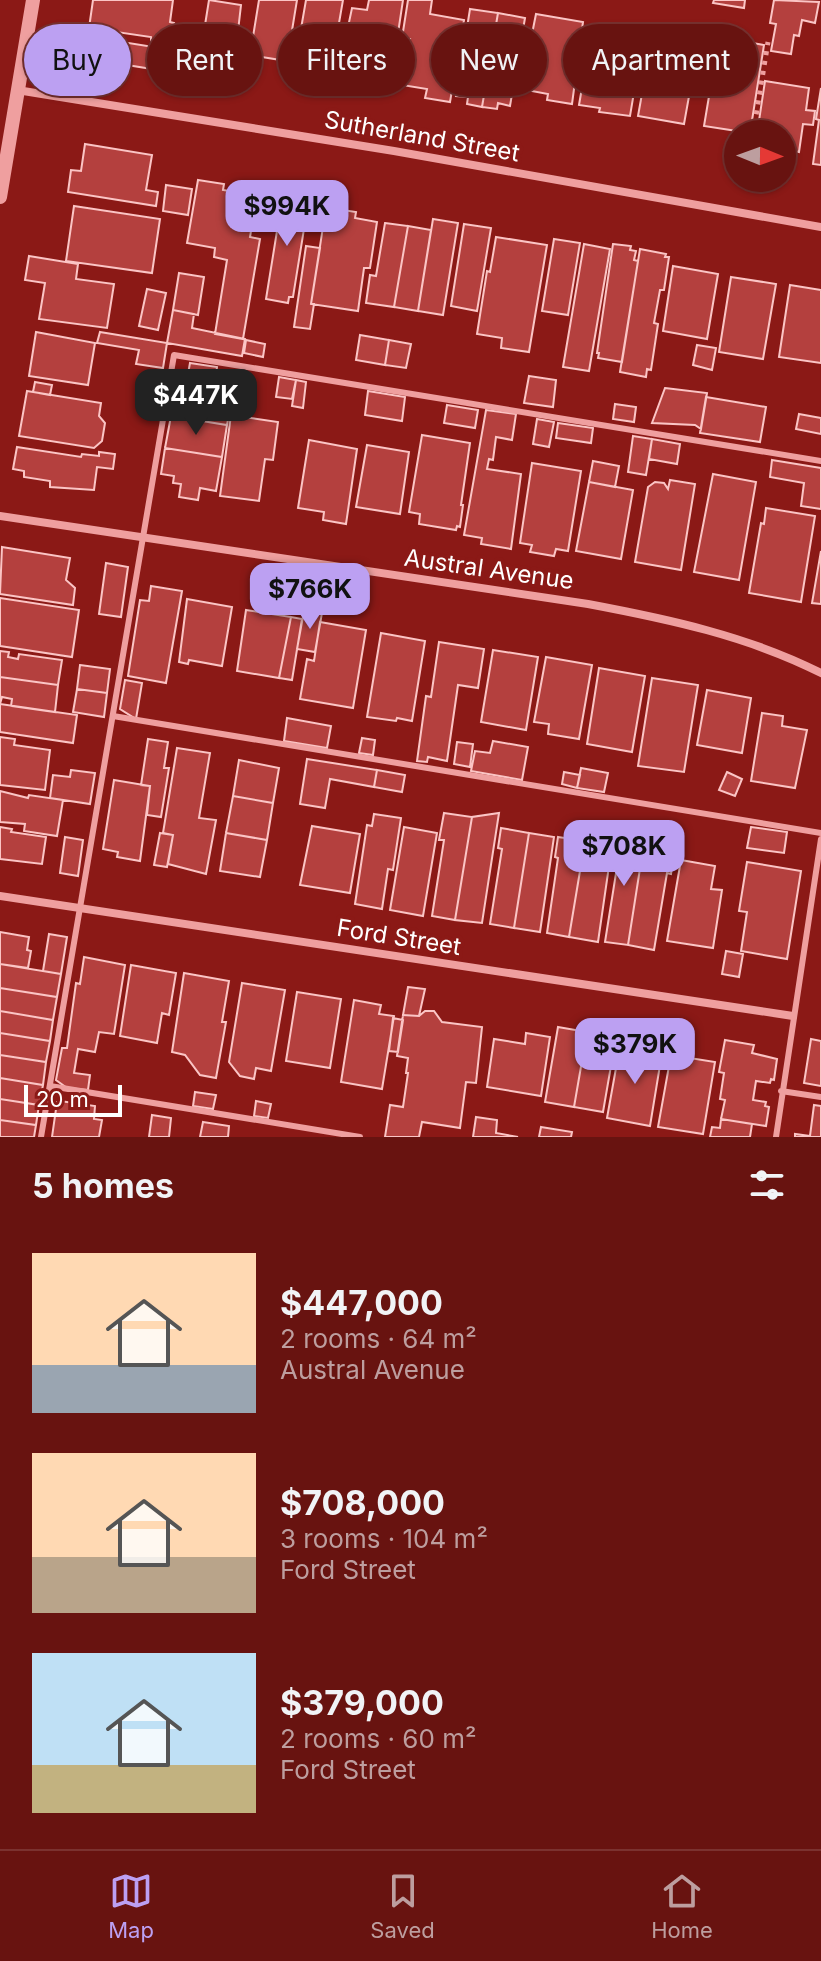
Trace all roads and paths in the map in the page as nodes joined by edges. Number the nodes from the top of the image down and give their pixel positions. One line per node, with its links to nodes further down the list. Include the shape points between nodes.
1 (33, 0): 3 (street)
2 (768, 42): 4 (path)
3 (16, 90): 5 (street); 6 (street, Sutherland Street)
4 (755, 120)
5 (0, 197)
6 (821, 227)
7 (821, 461): 9 (lane, via 174,355)
8 (0, 516): 9 (street, Austral Avenue)
9 (143, 536): 10 (street, Austral Avenue, via 665,619 755,645); 11 (lane)
10 (821, 673)
11 (113, 716): 12 (lane); 15 (lane)
12 (821, 833)
13 (821, 839): 16 (lane)
14 (0, 896): 15 (street, Ford Street)
15 (80, 909): 16 (street, Ford Street); 17 (lane)
16 (793, 1016): 18 (lane)
17 (50, 1086): 20 (lane); 21 (lane)
18 (781, 1091): 19 (lane); 22 (lane)
19 (821, 1097)
20 (41, 1137)
21 (360, 1137)
22 (776, 1137)

